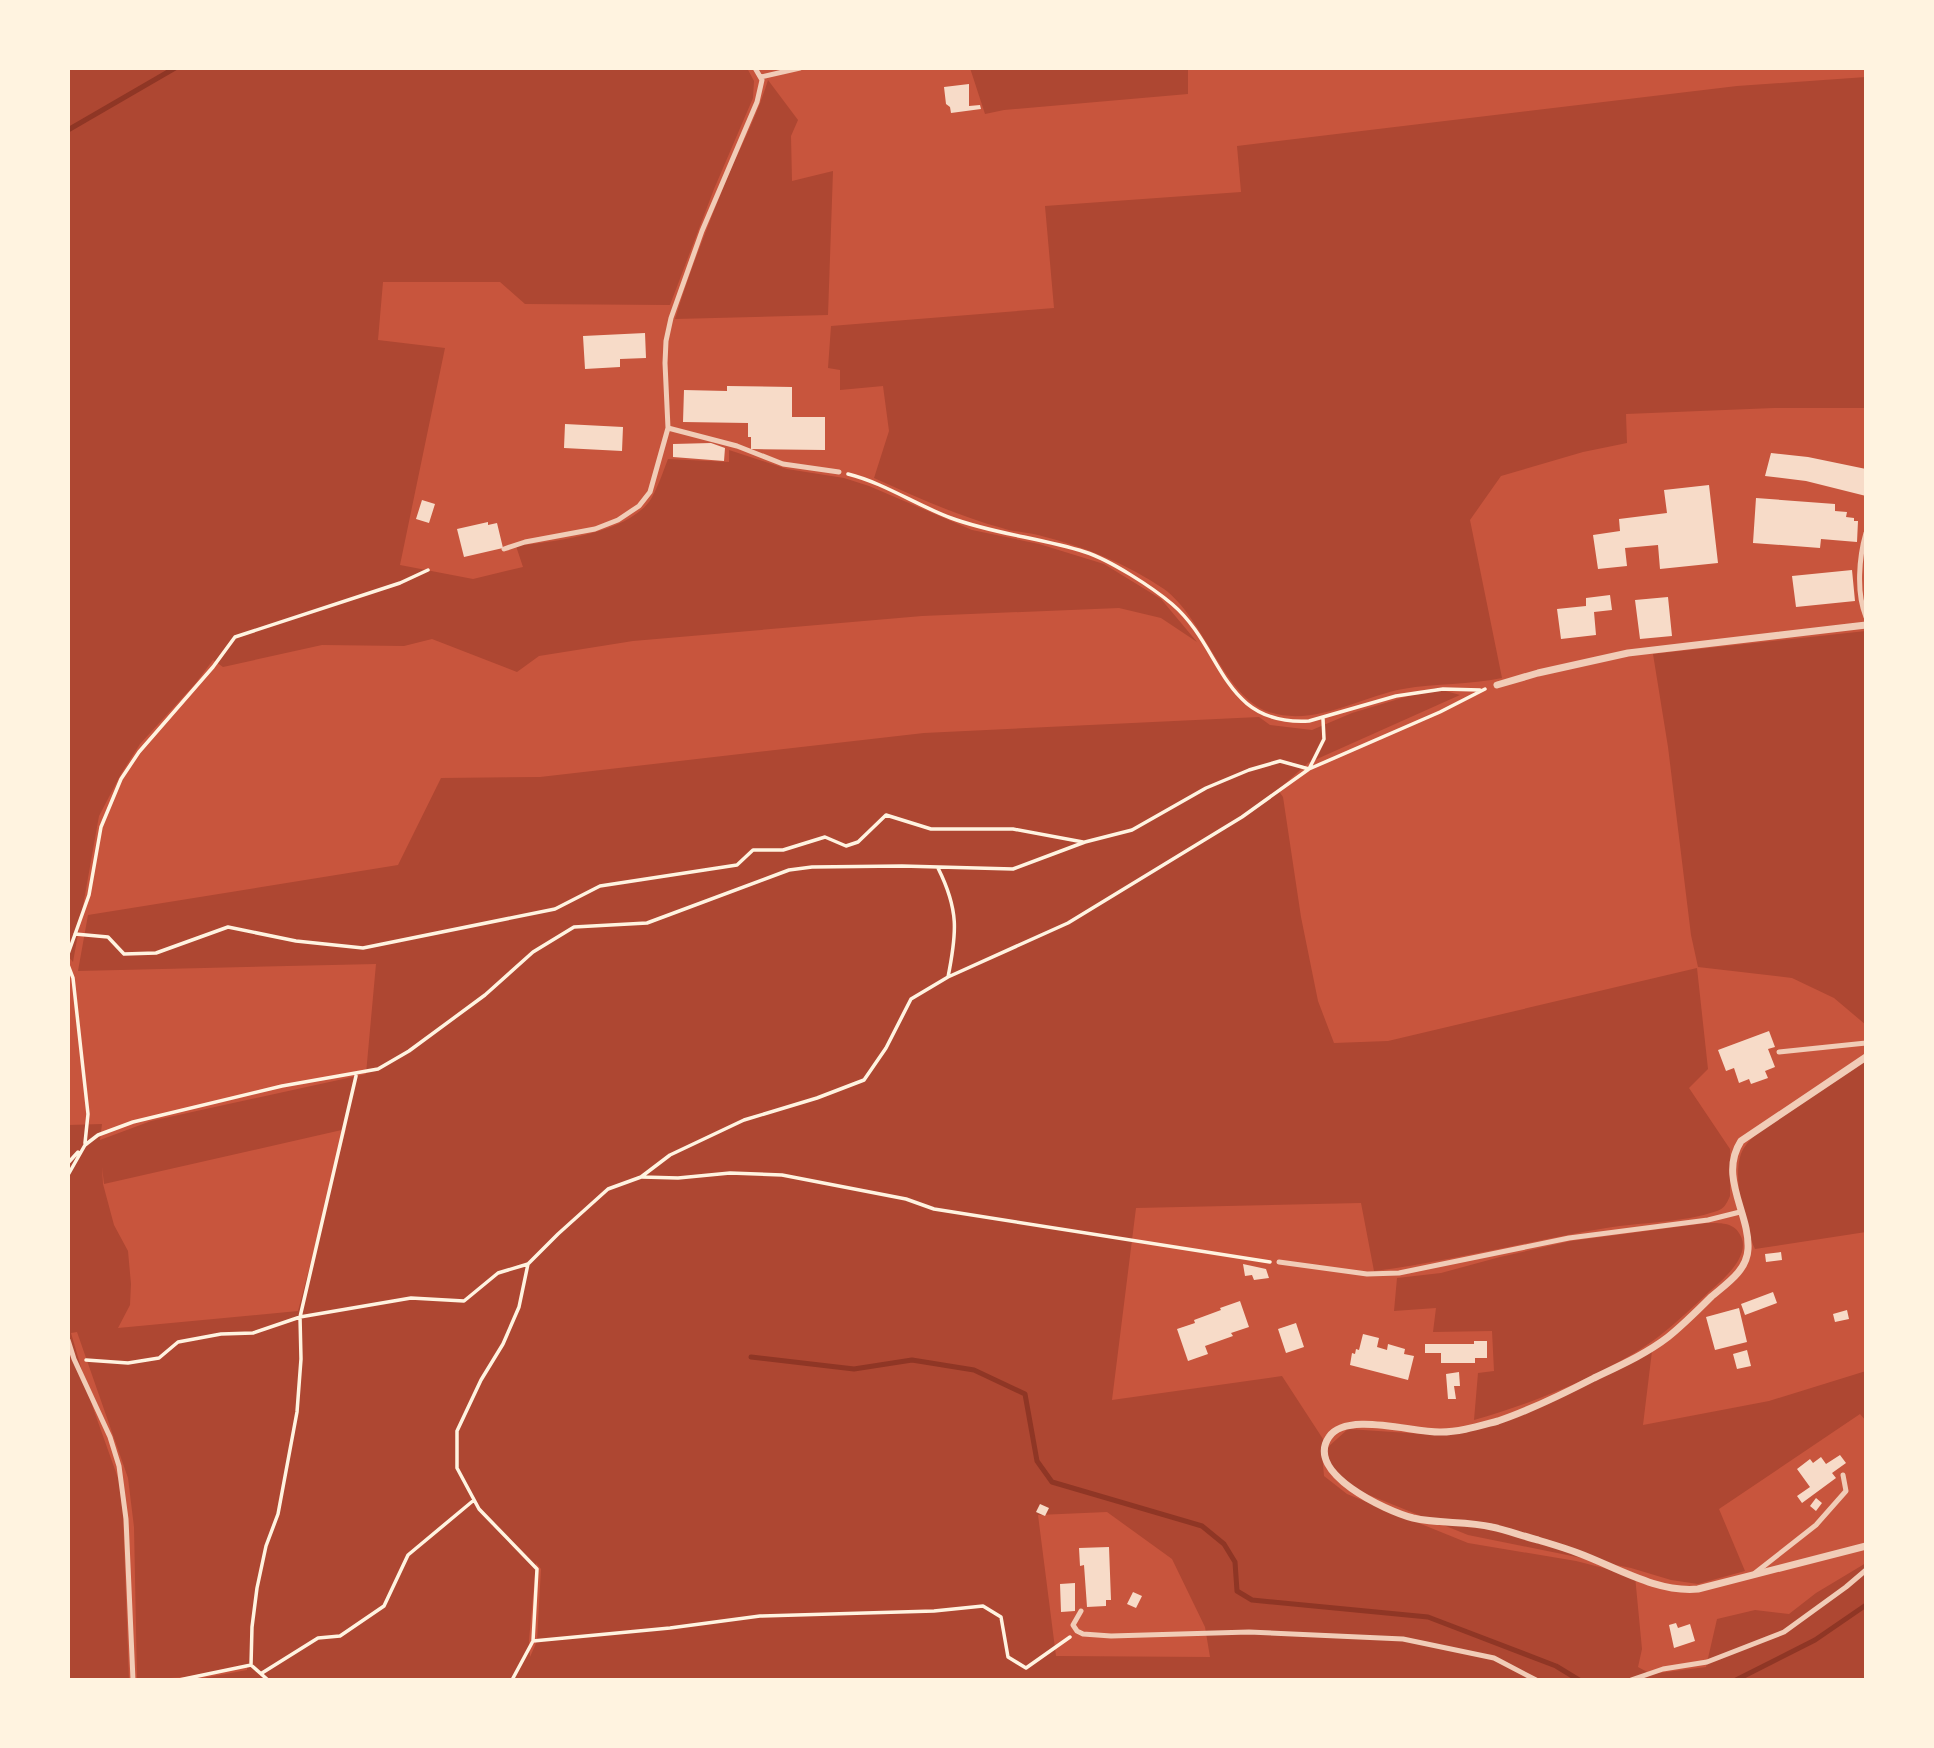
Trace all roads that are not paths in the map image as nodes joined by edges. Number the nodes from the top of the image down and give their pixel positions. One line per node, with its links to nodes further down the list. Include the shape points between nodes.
1 (755, 68): 3 (lane)
2 (800, 68): 3 (lane)
3 (761, 77): 4 (lane, via 757,102 671,317 665,363)
4 (668, 428): 5 (lane, via 783,464); 7 (lane, via 650,492 632,512 595,529)
5 (839, 472)
6 (1866, 533): 8 (lane, via 1860,591)
7 (504, 549)
8 (1866, 617)
9 (1866, 625): 10 (street, via 1628,653)
10 (1497, 685)
11 (1866, 1044): 12 (lane)
12 (1779, 1052)
13 (1866, 1057): 14 (street, via 1741,1141 1733,1172)
14 (1741, 1212): 15 (lane, via 1570,1238 1399,1273 1367,1274); 20 (street, via 1748,1250 1737,1274 1671,1335 1632,1359 1539,1405 1471,1429 1433,1432 1347,1425 1331,1433 1324,1453 1332,1471 1350,1488 1413,1518 1494,1527 1675,1589 1698,1589)
15 (1279, 1262)
16 (68, 1340): 22 (lane, via 118,1466 126,1519)
17 (1843, 1475): 20 (lane, via 1846,1491 1816,1525)
18 (1866, 1546): 20 (street)
19 (1866, 1570): 24 (lane, via 1784,1632 1707,1662)
20 (1753, 1575)
21 (1081, 1611): 23 (lane, via 1073,1625 1083,1634 1249,1632 1403,1639 1494,1658)
22 (133, 1680)
23 (1536, 1680)
24 (1631, 1680)

